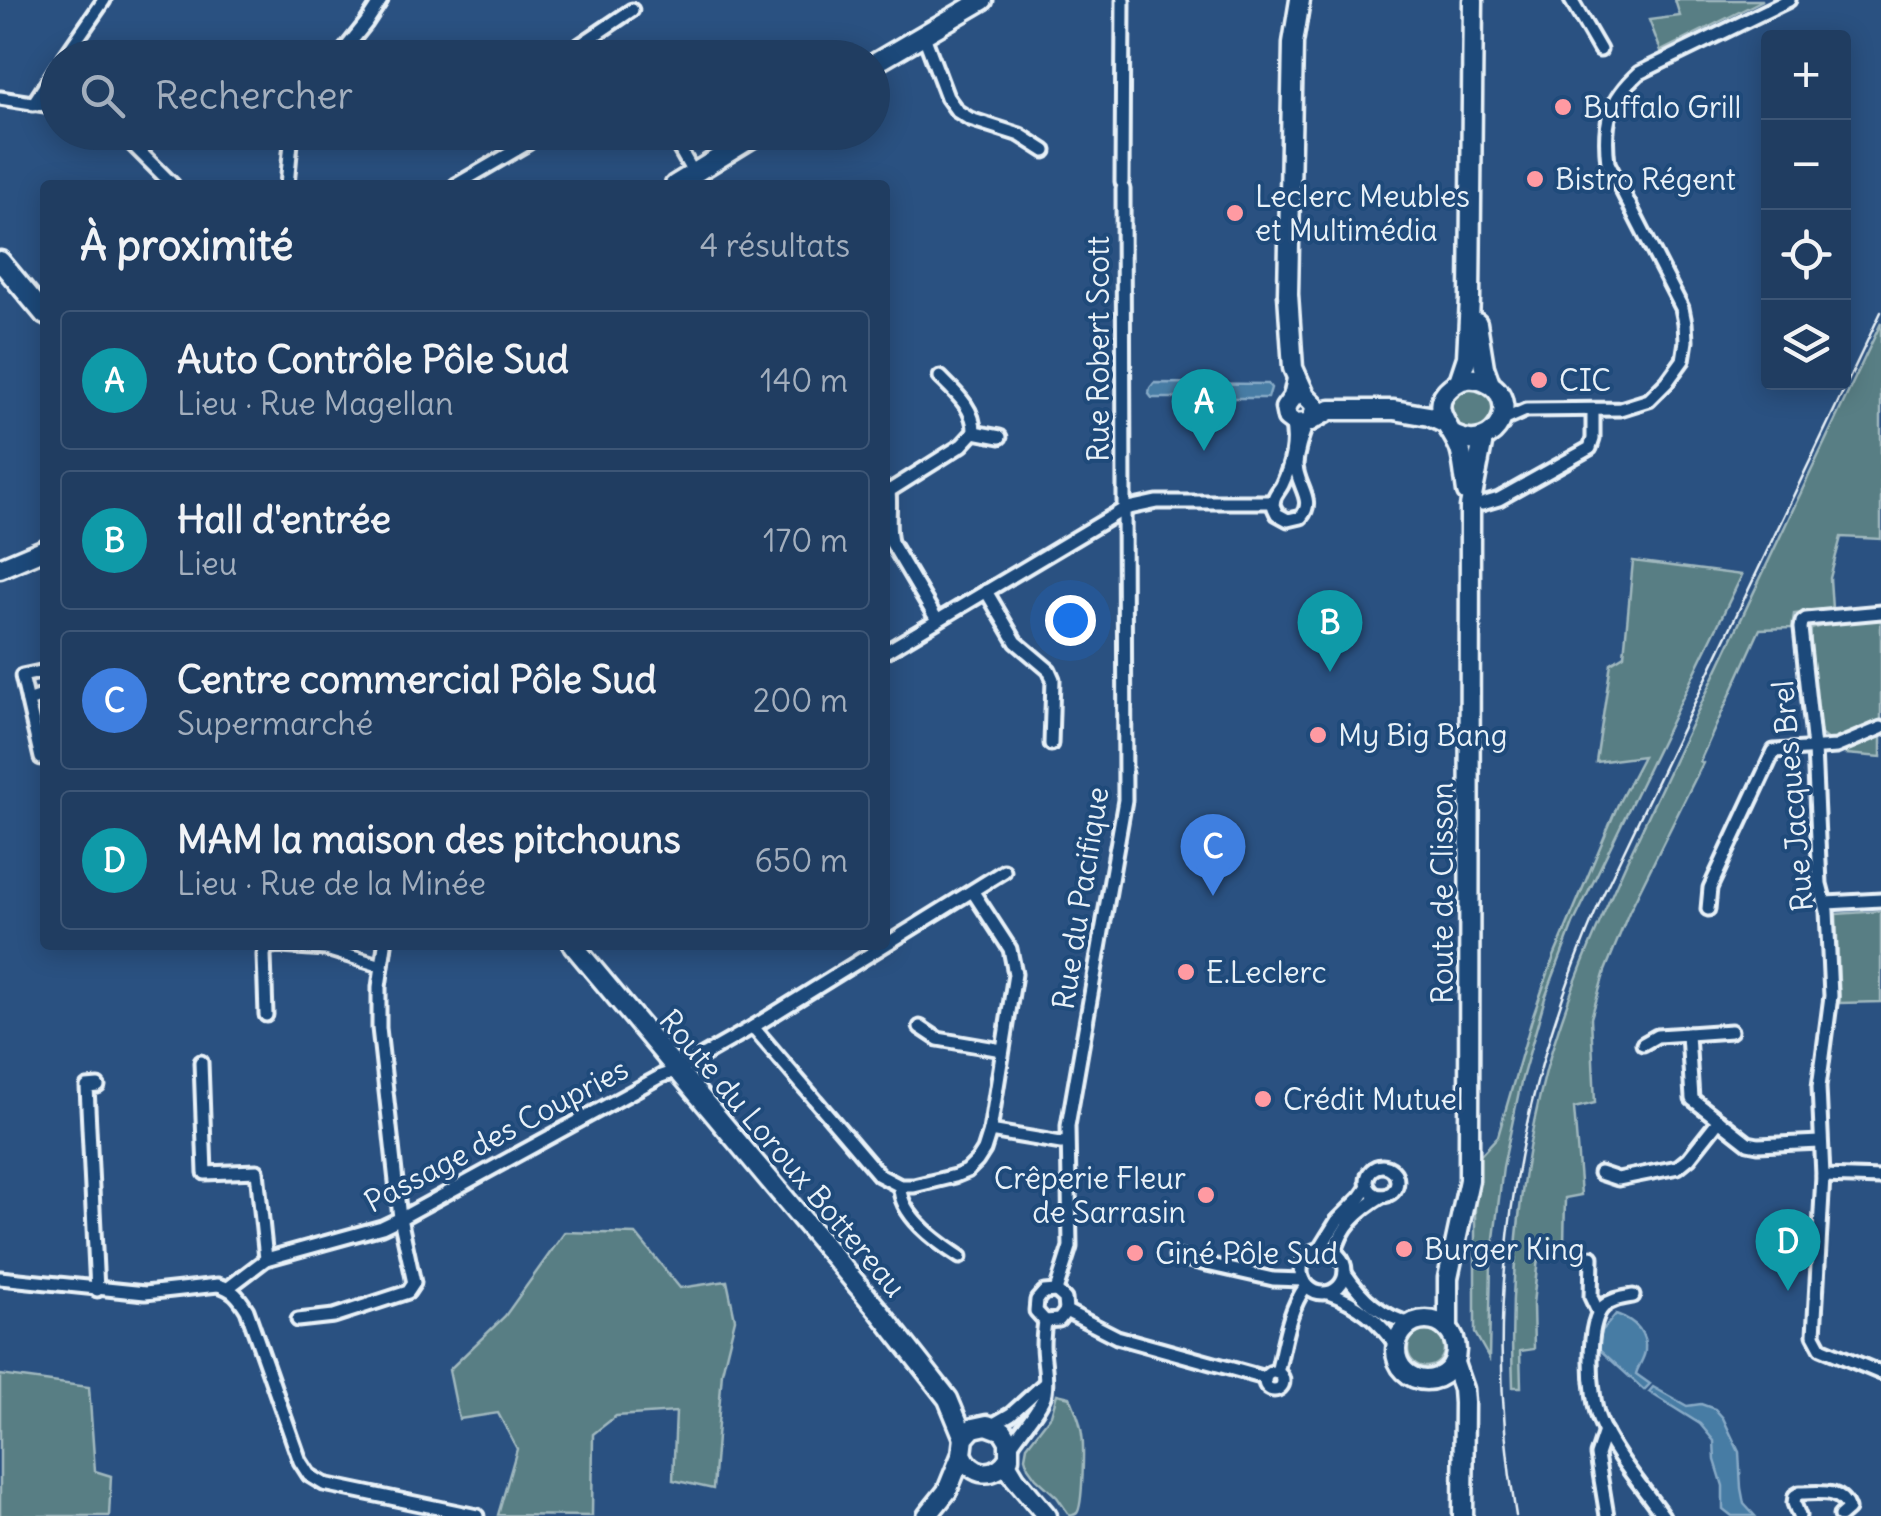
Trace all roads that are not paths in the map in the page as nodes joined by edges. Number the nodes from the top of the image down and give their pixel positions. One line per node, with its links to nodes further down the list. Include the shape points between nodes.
1 (104, 0): 11 (street)
2 (381, 0): 12 (street)
3 (983, 0): 10 (main road)
4 (1123, 0): 53 (street, Rue Robert Scott)
5 (1300, 0): 37 (main road, via 1288,294)
6 (1473, 0): 32 (main road)
7 (1572, 0): 14 (street)
8 (1790, 0): 41 (street, via 1639,73 1614,102 1607,118 1608,163 1682,308 1686,340 1683,360 1648,400)
9 (632, 10): 13 (street)
10 (924, 36): 15 (main road); 25 (street, via 957,111)
11 (76, 40)
12 (353, 40)
13 (587, 40)
14 (1600, 50)
15 (890, 55)
16 (40, 93): 18 (street)
17 (0, 98): 18 (street)
18 (33, 104): 19 (street)
19 (40, 105)
20 (138, 150): 27 (street)
21 (290, 150): 28 (street)
22 (516, 150): 29 (street)
23 (680, 150): 26 (street)
24 (732, 150): 26 (main road)
25 (1045, 150)
26 (694, 174): 30 (main road)
27 (168, 180)
28 (287, 180)
29 (465, 180)
30 (684, 180)
31 (0, 262): 33 (main road)
32 (1470, 298): 35 (main road); 36 (main road)
33 (40, 310)
34 (940, 377): 45 (street, via 961,398)
35 (1459, 381): 36 (main road, via 1473,378); 38 (main road)
36 (1495, 391): 40 (street); 43 (main road)
37 (1301, 392): 42 (main road); 42 (main road, via 1285,413)
38 (1443, 398): 39 (main road); 44 (main road, Route de Clisson, via 1441,415)
39 (1394, 410): 42 (main road); 44 (main road, via 1429,416)
40 (1526, 410): 41 (street); 43 (street)
41 (1593, 410): 52 (street, via 1590,448)
42 (1309, 418): 49 (street, via 1294,438); 50 (street, via 1296,466)
43 (1501, 421): 47 (main road)
44 (1449, 430): 47 (main road); 52 (main road, Route de Clisson)
45 (974, 432): 46 (street); 48 (street)
46 (1000, 437)
47 (1483, 439): 52 (main road, Route de Clisson)
48 (890, 488)
49 (1281, 488): 50 (street); 51 (street)
50 (1302, 489): 51 (street, via 1308,505 1301,518 1282,518)
51 (1273, 502): 53 (street)
52 (1476, 505): 109 (main road, Route de Clisson, via 1468,1180)
53 (1124, 508): 57 (street); 92 (street, Rue du Pacifique, via 1124,800)
54 (890, 536): 59 (street)
55 (40, 550): 56 (main road)
56 (0, 568)
57 (986, 591): 59 (street); 65 (street, via 1016,642 1053,679)
58 (1881, 612): 66 (street, Rue Jacques Brel, via 1802,622)
59 (937, 620): 60 (street)
60 (890, 649)
61 (40, 672): 63 (street, via 22,676)
62 (40, 697): 63 (street)
63 (28, 701): 67 (street)
64 (1881, 728): 66 (street, via 1836,747)
65 (1051, 744)
66 (1814, 748): 71 (street, Rue Jacques Brel); 72 (street, via 1774,751 1710,888)
67 (40, 754)
68 (1004, 871): 69 (street, Passage des Coupries)
69 (973, 892): 73 (street, Passage des Coupries); 86 (street, via 1013,958)
70 (1881, 900): 71 (street)
71 (1826, 903): 93 (street, Rue Jacques Brel, via 1831,996 1819,1088)
72 (1708, 908)
73 (890, 938)
74 (265, 950): 80 (street)
75 (329, 950): 79 (street)
76 (384, 950): 79 (street)
77 (577, 950): 88 (main road, Route du Loroux Bottereau)
78 (870, 950): 81 (street, Passage des Coupries)
79 (382, 966): 100 (street, via 378,1028)
80 (266, 1015)
81 (754, 1027): 88 (street, Passage des Coupries); 97 (street, via 878,1175)
82 (920, 1028): 86 (street)
83 (1731, 1031): 84 (street)
84 (1688, 1034): 85 (street); 90 (street, via 1692,1099)
85 (1643, 1044)
86 (1002, 1050): 91 (street)
87 (201, 1062): 106 (street, via 205,1173 257,1170)
88 (678, 1070): 100 (street, Passage des Coupries); 127 (main road, Route du Loroux Bottereau)
89 (98, 1086): 112 (street, via 86,1087)
90 (1719, 1120): 93 (street, via 1753,1144); 94 (street, via 1678,1166 1618,1179)
91 (990, 1131): 92 (street); 97 (street, via 967,1171)
92 (1067, 1142): 113 (street, Rue du Pacifique, via 1070,1247)
93 (1820, 1142): 95 (street, Rue Jacques Brel)
94 (1600, 1173)
95 (1823, 1176): 96 (street); 124 (street, Rue Jacques Brel, via 1814,1335 1821,1348)
96 (1881, 1178)
97 (900, 1186): 103 (street, via 902,1202 934,1240)
98 (1368, 1187): 99 (street); 99 (street, via 1373,1169 1390,1168 1396,1186); 101 (street)
99 (1382, 1196): 102 (street, via 1346,1226)
100 (400, 1218): 106 (street, Passage des Coupries); 118 (street, via 414,1283 408,1292 334,1316)
101 (1319, 1250): 102 (street); 110 (street, via 1303,1262)
102 (1335, 1253): 107 (street)
103 (960, 1257)
104 (1176, 1257): 110 (street)
105 (1592, 1257): 117 (street, via 1591,1297)
106 (266, 1258): 111 (street, Passage des Coupries)
107 (1345, 1272): 114 (street, via 1342,1284); 120 (street, via 1385,1314)
108 (0, 1278): 112 (street)
109 (1448, 1278): 120 (main road, Route de Clisson); 121 (main road, Route de Clisson)
110 (1304, 1283): 114 (street); 116 (street, via 1271,1376 1117,1337)
111 (228, 1288): 112 (street); 136 (street, via 247,1310 309,1475 324,1484)
112 (97, 1290)
113 (1056, 1291): 116 (street); 119 (street, via 1037,1300)
114 (1328, 1293): 122 (street, via 1380,1324)
115 (1632, 1296): 117 (street)
116 (1066, 1311): 119 (street, via 1059,1320)
117 (1598, 1312): 130 (street, via 1593,1388)
118 (298, 1320)
119 (1045, 1321): 126 (street)
120 (1418, 1322): 121 (main road); 122 (main road)
121 (1448, 1330): 123 (main road, via 1456,1345)
122 (1396, 1347): 125 (main road, via 1408,1374)
123 (1454, 1363): 125 (main road); 128 (main road)
124 (1881, 1373)
125 (1434, 1380): 128 (main road, via 1452,1390)
126 (1045, 1383): 129 (street); 132 (street, via 1042,1401)
127 (948, 1399): 129 (main road, Route du Loroux Bottereau); 131 (main road, Route du Loroux Bottereau)
128 (1464, 1417): 138 (main road)
129 (989, 1425): 131 (main road, via 974,1428); 132 (main road, via 1006,1436)
130 (1605, 1432): 139 (street, via 1597,1455); 140 (street)
131 (963, 1446): 133 (main road, via 968,1466); 134 (main road)
132 (1008, 1455): 133 (main road, via 996,1472); 135 (main road, via 1016,1478)
133 (984, 1473): 134 (main road); 135 (main road)
134 (947, 1491): 137 (main road)
135 (1045, 1514)
136 (477, 1516)
137 (927, 1516)
138 (1464, 1516)
139 (1607, 1516)
140 (1663, 1516)
141 (1799, 1516): 142 (street, via 1794,1503 1800,1493 1837,1493 1848,1508)
142 (1840, 1516)

